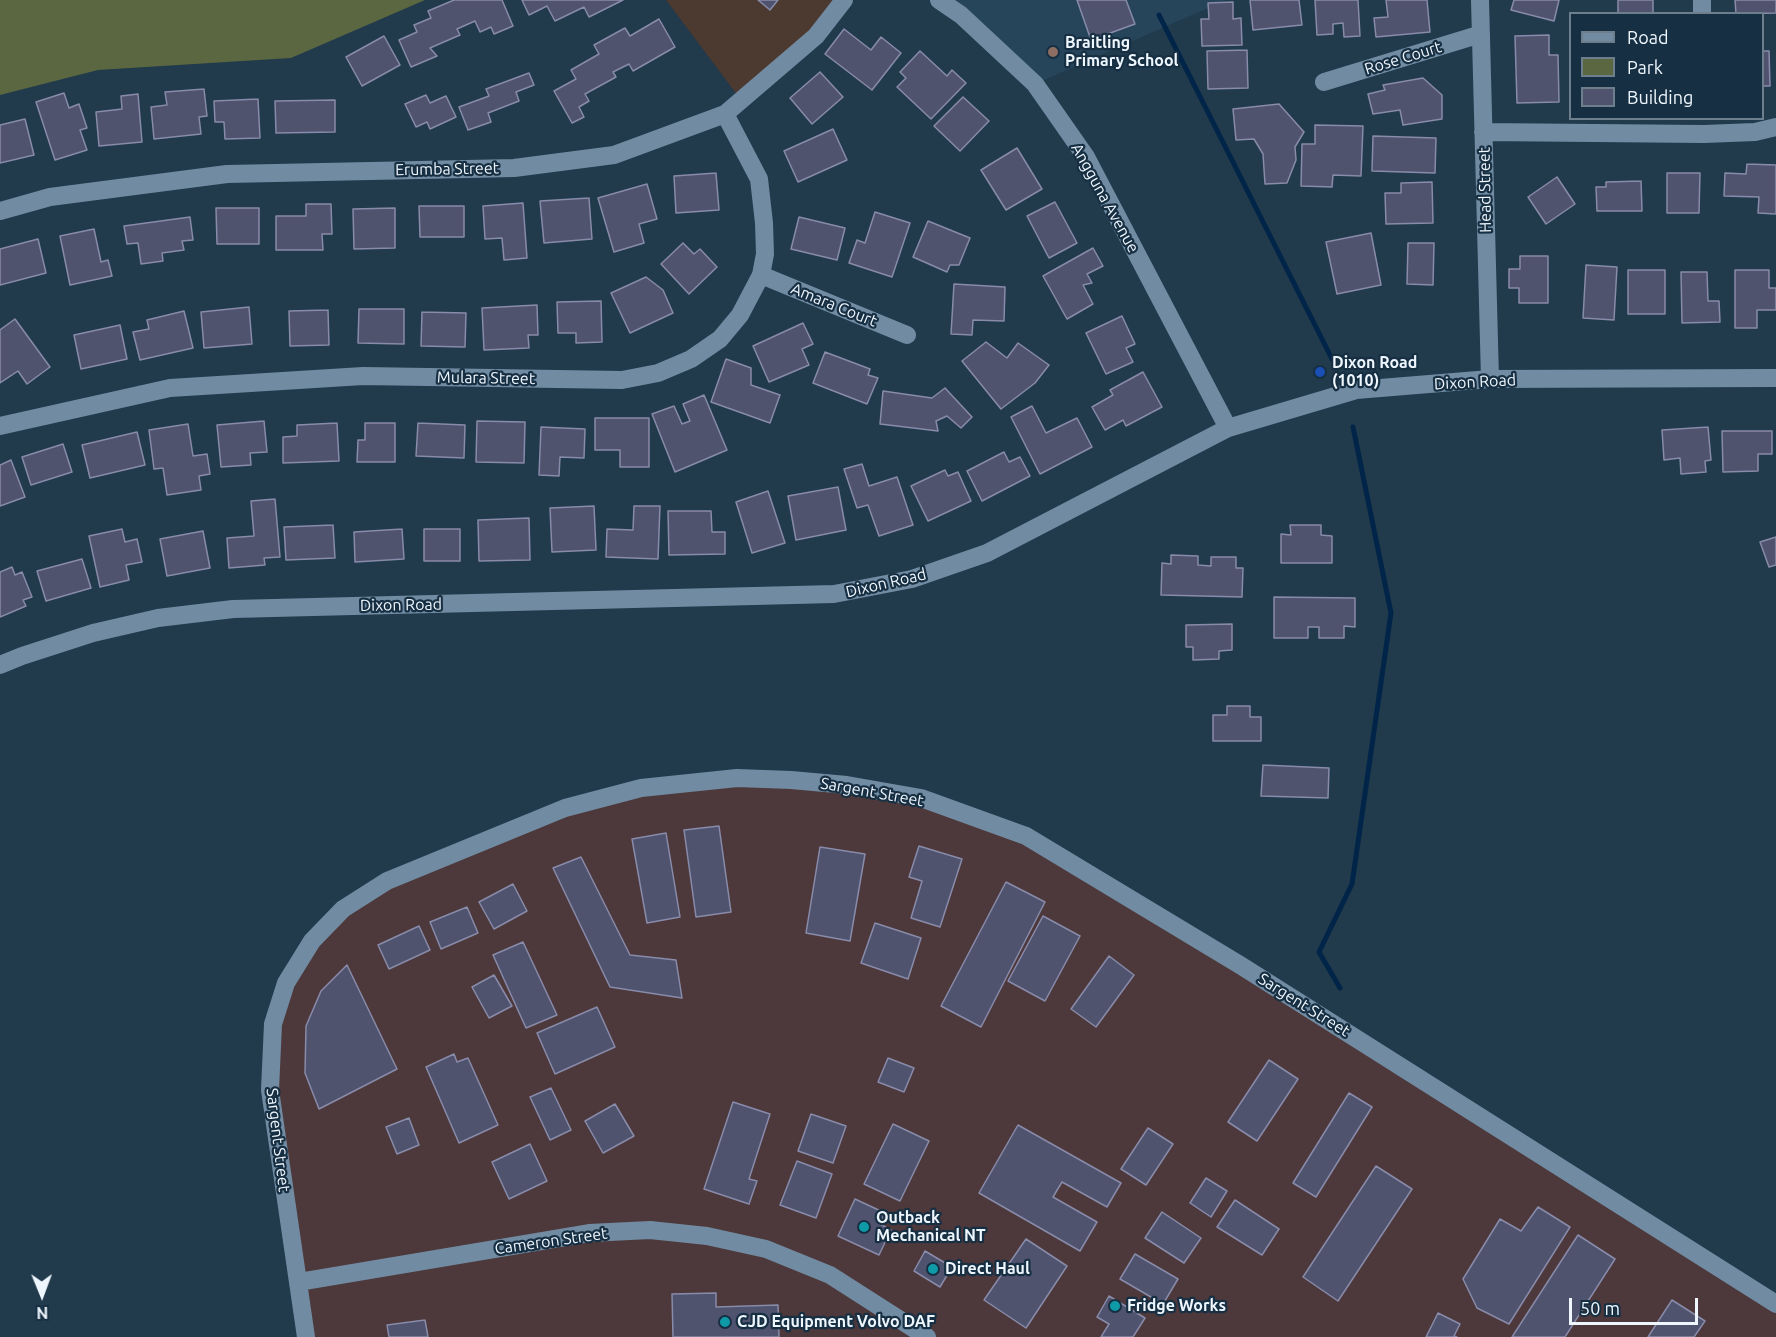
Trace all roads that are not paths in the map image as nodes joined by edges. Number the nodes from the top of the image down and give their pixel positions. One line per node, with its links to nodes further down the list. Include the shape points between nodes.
1 (844, 0): 6 (street, Erumba Street, via 816,36)
2 (939, 0): 16 (street, Angguna Avenue, via 961,15 1035,84 1086,157)
3 (1480, 0): 4 (street, Head Street)
4 (1481, 34): 5 (street, Rose Court); 9 (street, Head Street)
5 (1324, 82)
6 (724, 114): 10 (street, Erumba Street, via 614,155 514,168 227,174 50,197); 11 (street, Mulara Street, via 759,179 765,254)
7 (1704, 126): 8 (street, via 1755,132); 9 (street)
8 (1776, 127)
9 (1484, 132): 14 (street, Head Street)
10 (0, 211)
11 (761, 275): 12 (street, Amara Court); 15 (street, Mulara Street, via 740,315 720,339 692,359 658,374 622,380 363,376 170,388)
12 (907, 335)
13 (1776, 378): 14 (street, Dixon Road)
14 (1490, 380): 16 (street, Dixon Road, via 1356,390)
15 (0, 426)
16 (1228, 428): 17 (street, Dixon Road, via 987,553 912,579 834,594 233,609 158,618 93,633)
17 (0, 665)
18 (298, 1282): 19 (street, Sargent Street, via 270,1090 271,1057 273,1024 286,982 312,941 343,909 387,881 565,808 641,788 759,779 847,785 921,798 1026,836 1240,965); 20 (street, Sargent Street); 21 (street, Cameron Street, via 589,1233 650,1230 707,1236 766,1249 830,1275)
19 (1776, 1304)
20 (306, 1337)
21 (927, 1337)

